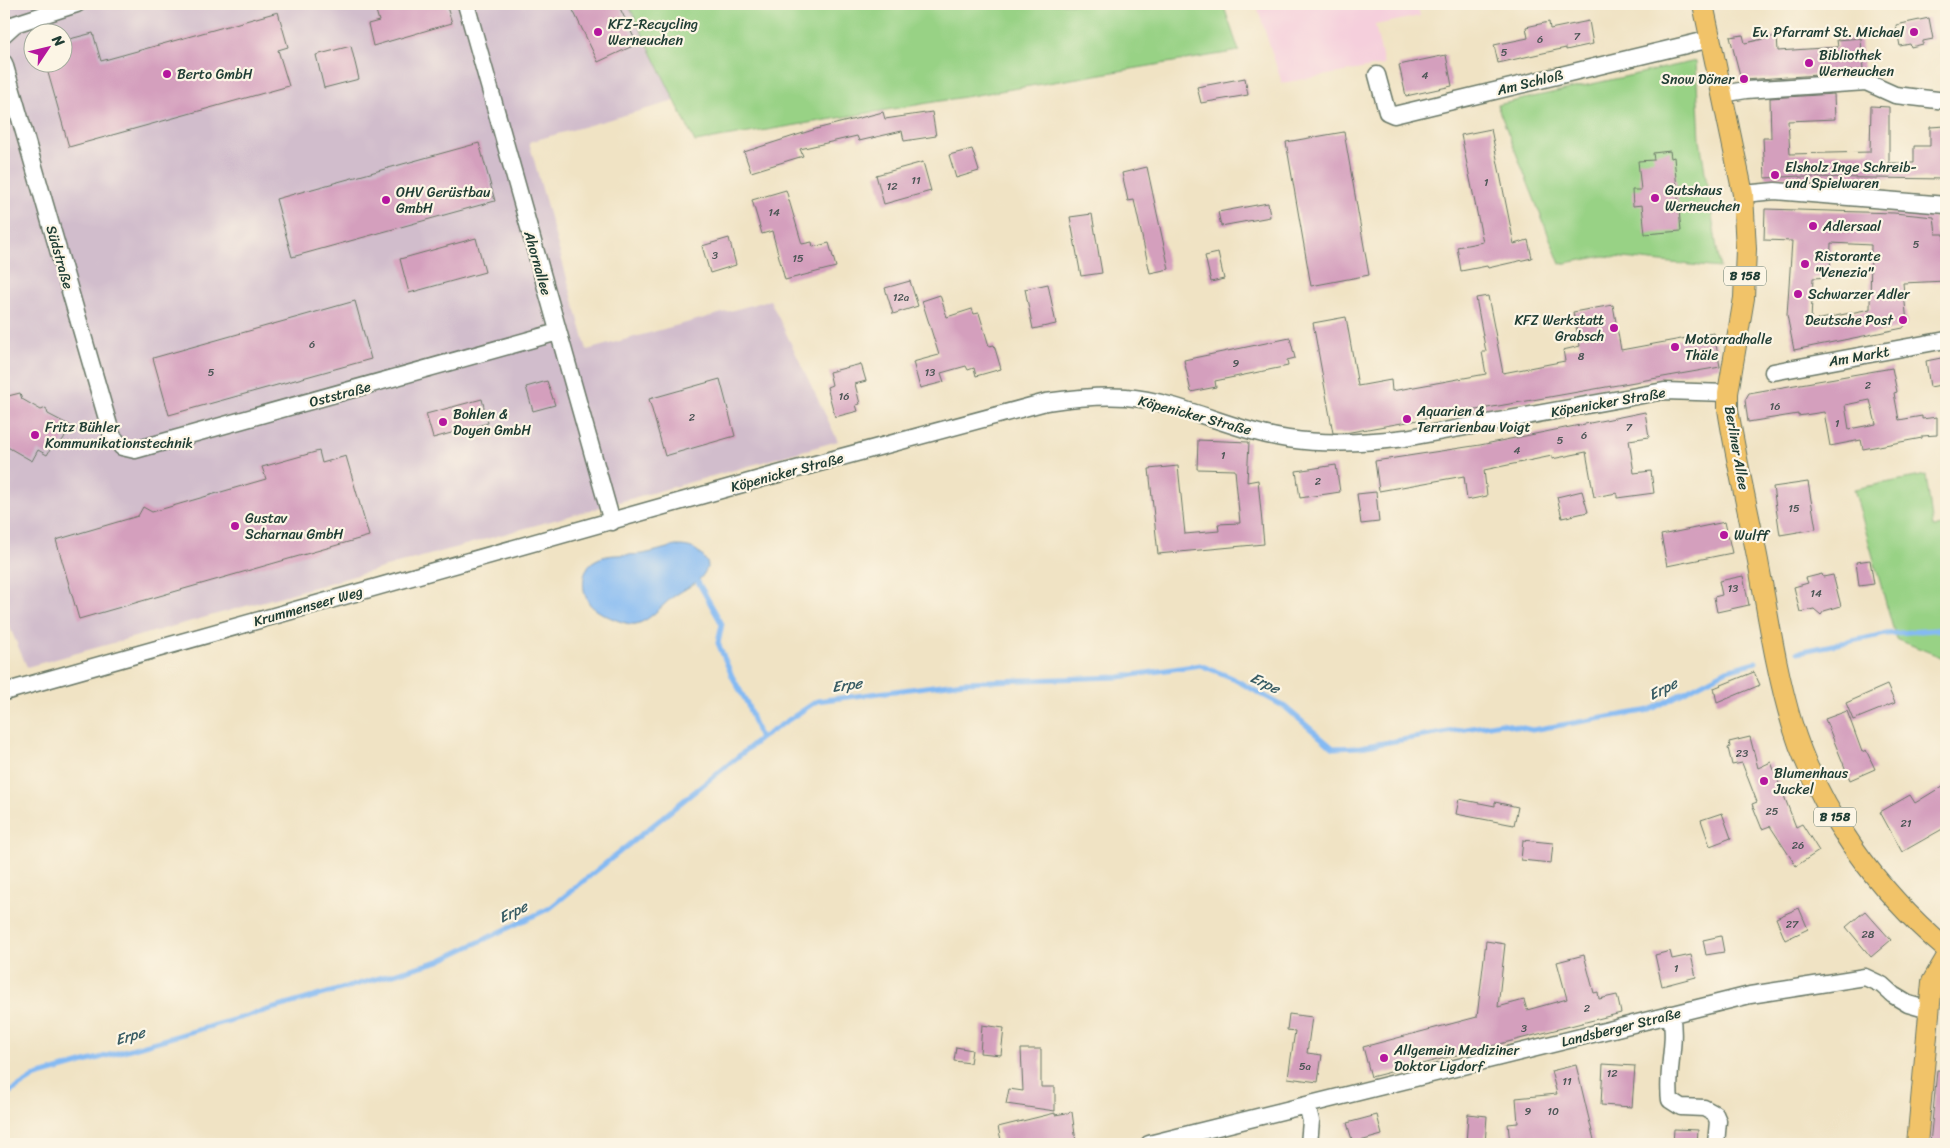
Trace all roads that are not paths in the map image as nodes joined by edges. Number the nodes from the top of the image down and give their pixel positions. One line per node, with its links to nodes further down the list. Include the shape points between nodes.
1 (77, 4): 4 (street, via 15,24)
2 (466, 4): 12 (street, Ahornallee)
3 (1703, 4): 5 (main road, Berliner Allee / B 158)
4 (4, 34)
5 (1711, 39): 7 (street, Am Schloß, via 1394,115 1386,112); 8 (main road, Berliner Allee / B 158)
6 (4, 63): 16 (street, Südstraße, via 112,436)
7 (1377, 75)
8 (1722, 94): 9 (street, via 1866,82 1895,94); 10 (main road, Berliner Allee / B 158)
9 (1946, 101)
10 (1743, 194): 11 (street, via 1775,191); 15 (main road, Berliner Allee / B 158, via 1744,298)
11 (1946, 205)
12 (558, 332): 16 (street, Oststraße, via 135,450); 17 (street, Ahornallee)
13 (1946, 340): 14 (street, Am Markt)
14 (1772, 372)
15 (1728, 393): 17 (street, Köpenicker Straße, via 1664,391 1405,438 1334,444 1265,435 1141,399 1071,398 1020,408); 19 (main road, Berliner Allee / B 158, via 1730,422 1775,655 1805,759 1832,814 1879,882 1920,927)
16 (122, 447)
17 (612, 522): 18 (street, Krummenseer Weg)
18 (4, 692)
19 (1946, 949)
20 (1946, 958): 21 (main road, via 1932,982)
21 (1929, 1010): 22 (street, Landsberger Straße, via 1908,1004 1865,977 1750,995); 27 (main road)
22 (1671, 1014): 23 (street, Landsberger Straße); 26 (street, via 1674,1028 1668,1087 1670,1100 1681,1107 1704,1108 1715,1114 1718,1121)
23 (1308, 1105): 24 (street, Landsberger Straße); 25 (street, via 1311,1121)
24 (1149, 1144)
25 (1309, 1144)
26 (1716, 1144)
27 (1917, 1144)

